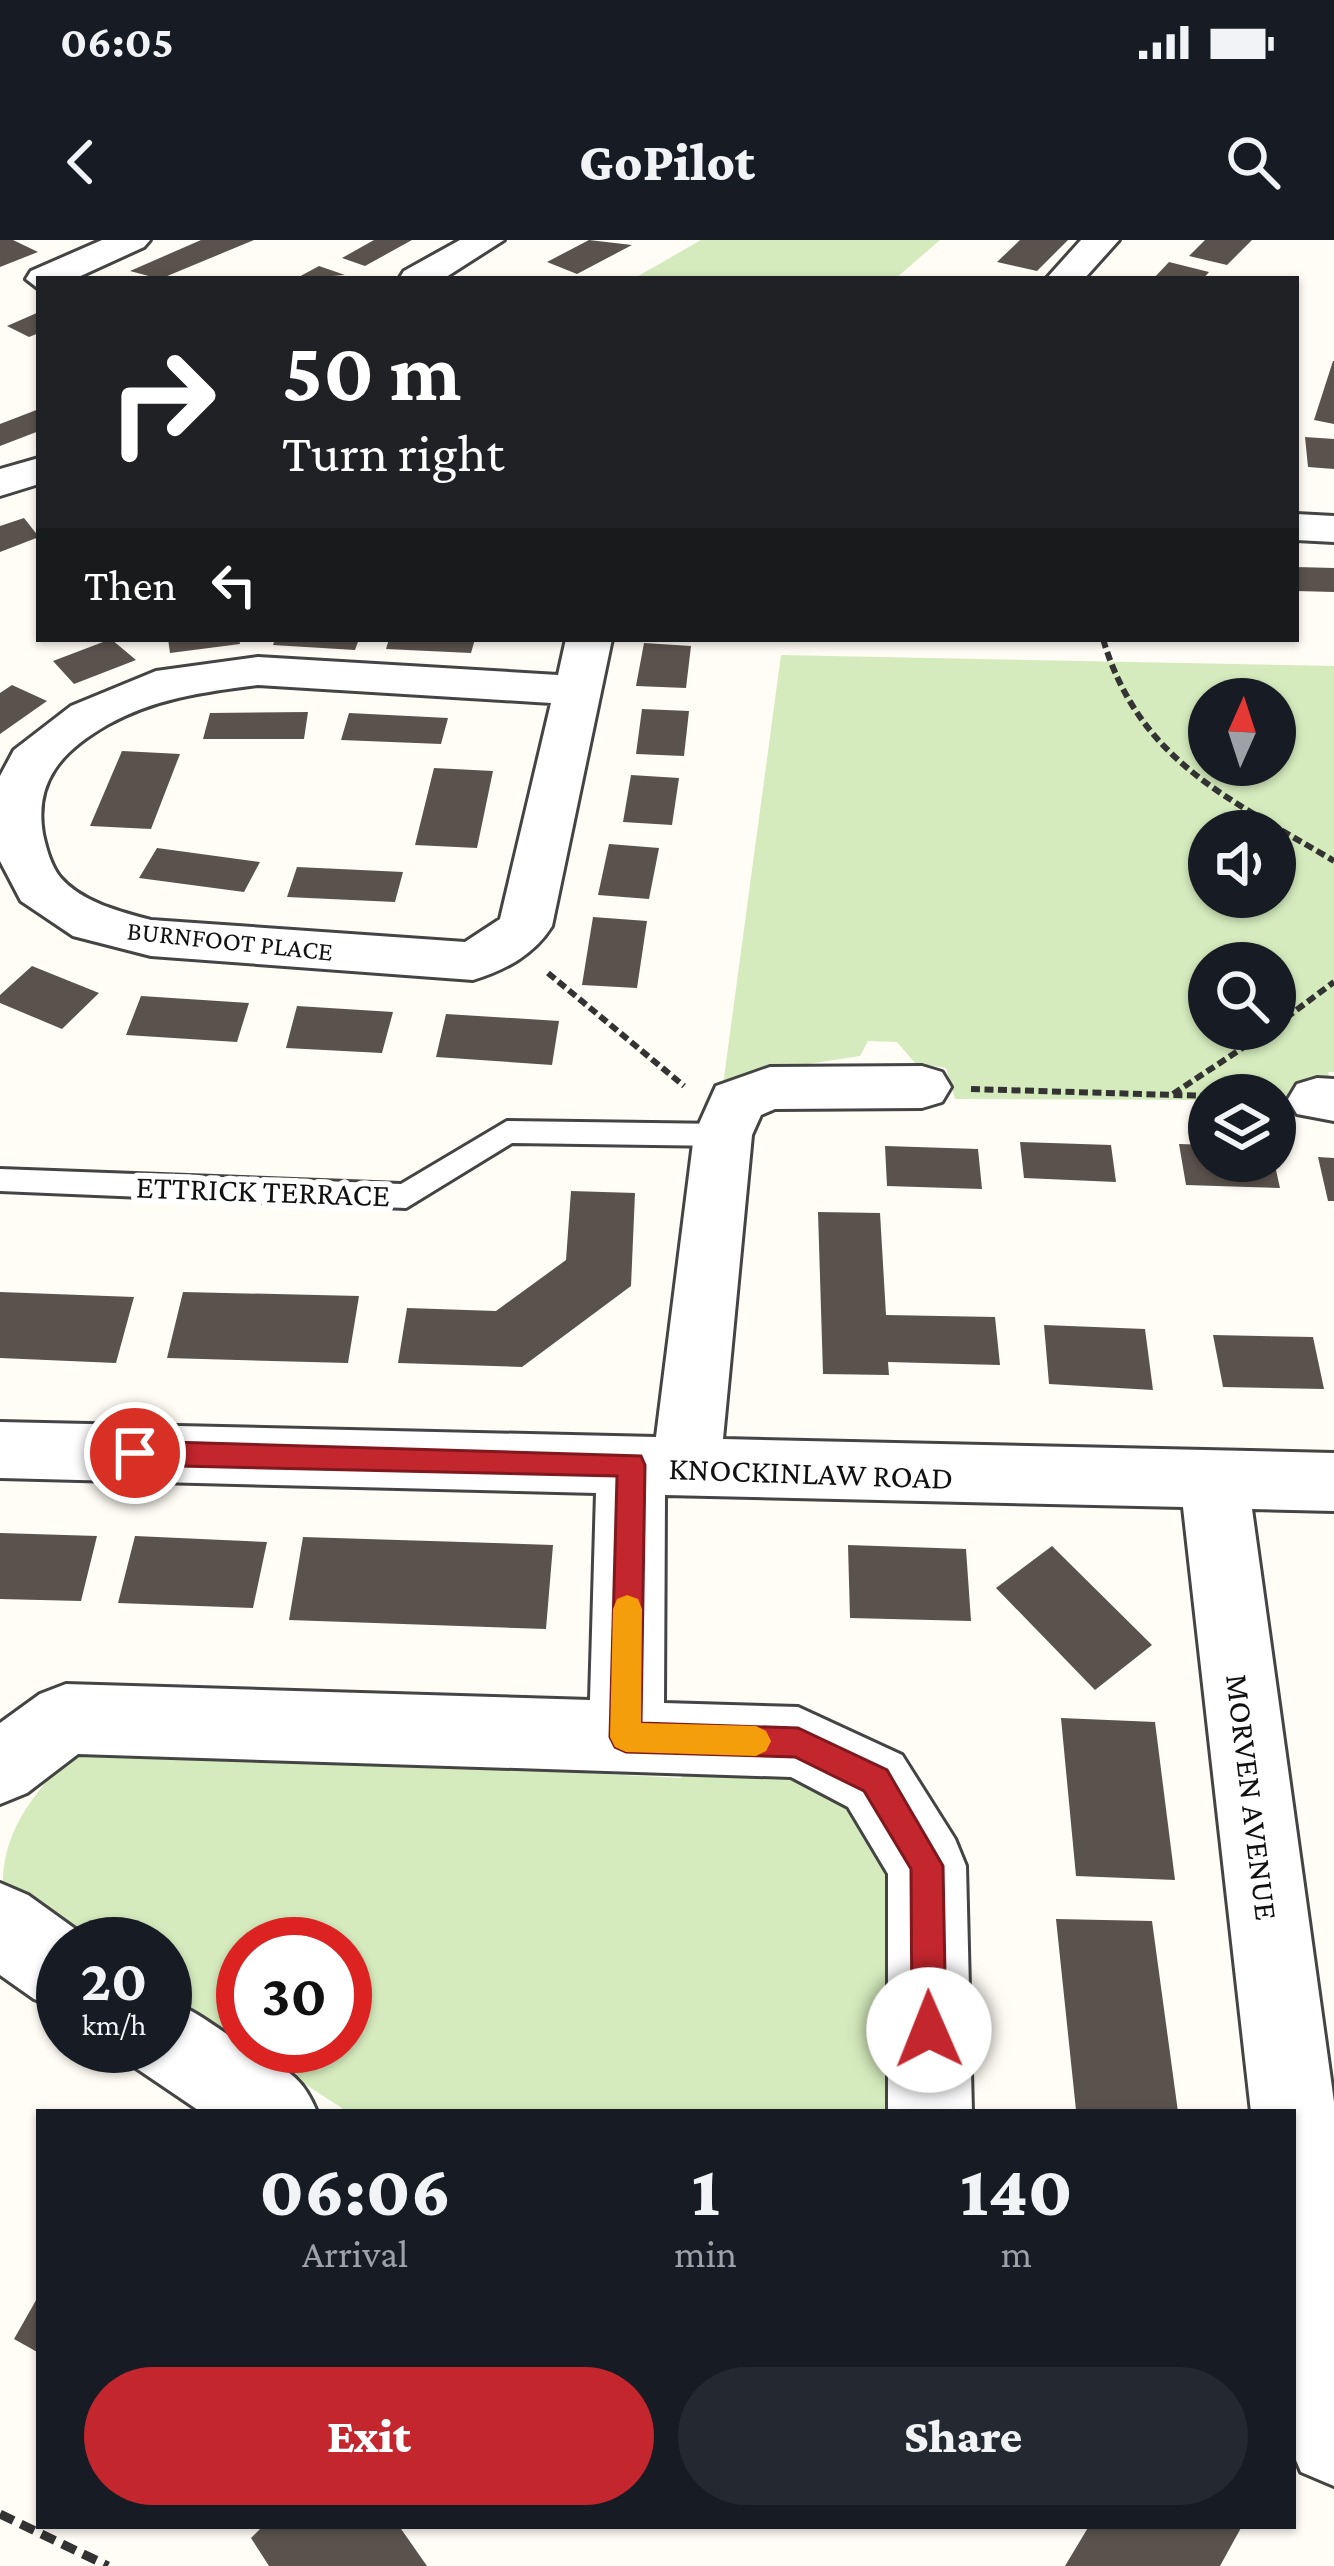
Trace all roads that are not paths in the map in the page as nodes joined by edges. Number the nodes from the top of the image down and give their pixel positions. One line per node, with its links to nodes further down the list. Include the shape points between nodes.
1 (132, 240): 4 (street)
2 (486, 240): 5 (street)
3 (1101, 240): 6 (street)
4 (50, 276)
5 (423, 276)
6 (1067, 276)
7 (36, 471): 8 (street)
8 (0, 483)
9 (1299, 527): 10 (street)
10 (1334, 529)
11 (588, 642): 12 (street)
12 (578, 690): 12 (street, BURNFOOT PLACE, via 258,671 156,685 88,716 31,761 14,804 20,849 40,889 92,923 151,938 473,962 525,926)
13 (922, 1087): 14 (street, via 770,1088 736,1101)
14 (725, 1128): 15 (lane, ETTRICK TERRACE, via 506,1132 406,1196); 17 (street)
15 (0, 1180)
16 (0, 1450): 17 (street, KNOCKINLAW ROAD)
17 (658, 1467): 19 (street, KNOCKINLAW ROAD); 20 (street)
18 (1334, 1482): 19 (street, KNOCKINLAW ROAD)
19 (1214, 1483): 27 (street, MORVEN AVENUE)
20 (626, 1737): 21 (street, via 66,1719); 26 (street, via 798,1742 875,1781 927,1866)
21 (0, 1768)
22 (0, 1923): 23 (street)
23 (36, 1952)
24 (192, 2057): 25 (street)
25 (270, 2109)
26 (930, 2109)
27 (1293, 2109)
28 (1296, 2136): 29 (street, MORVEN AVENUE)
29 (1334, 2439)

